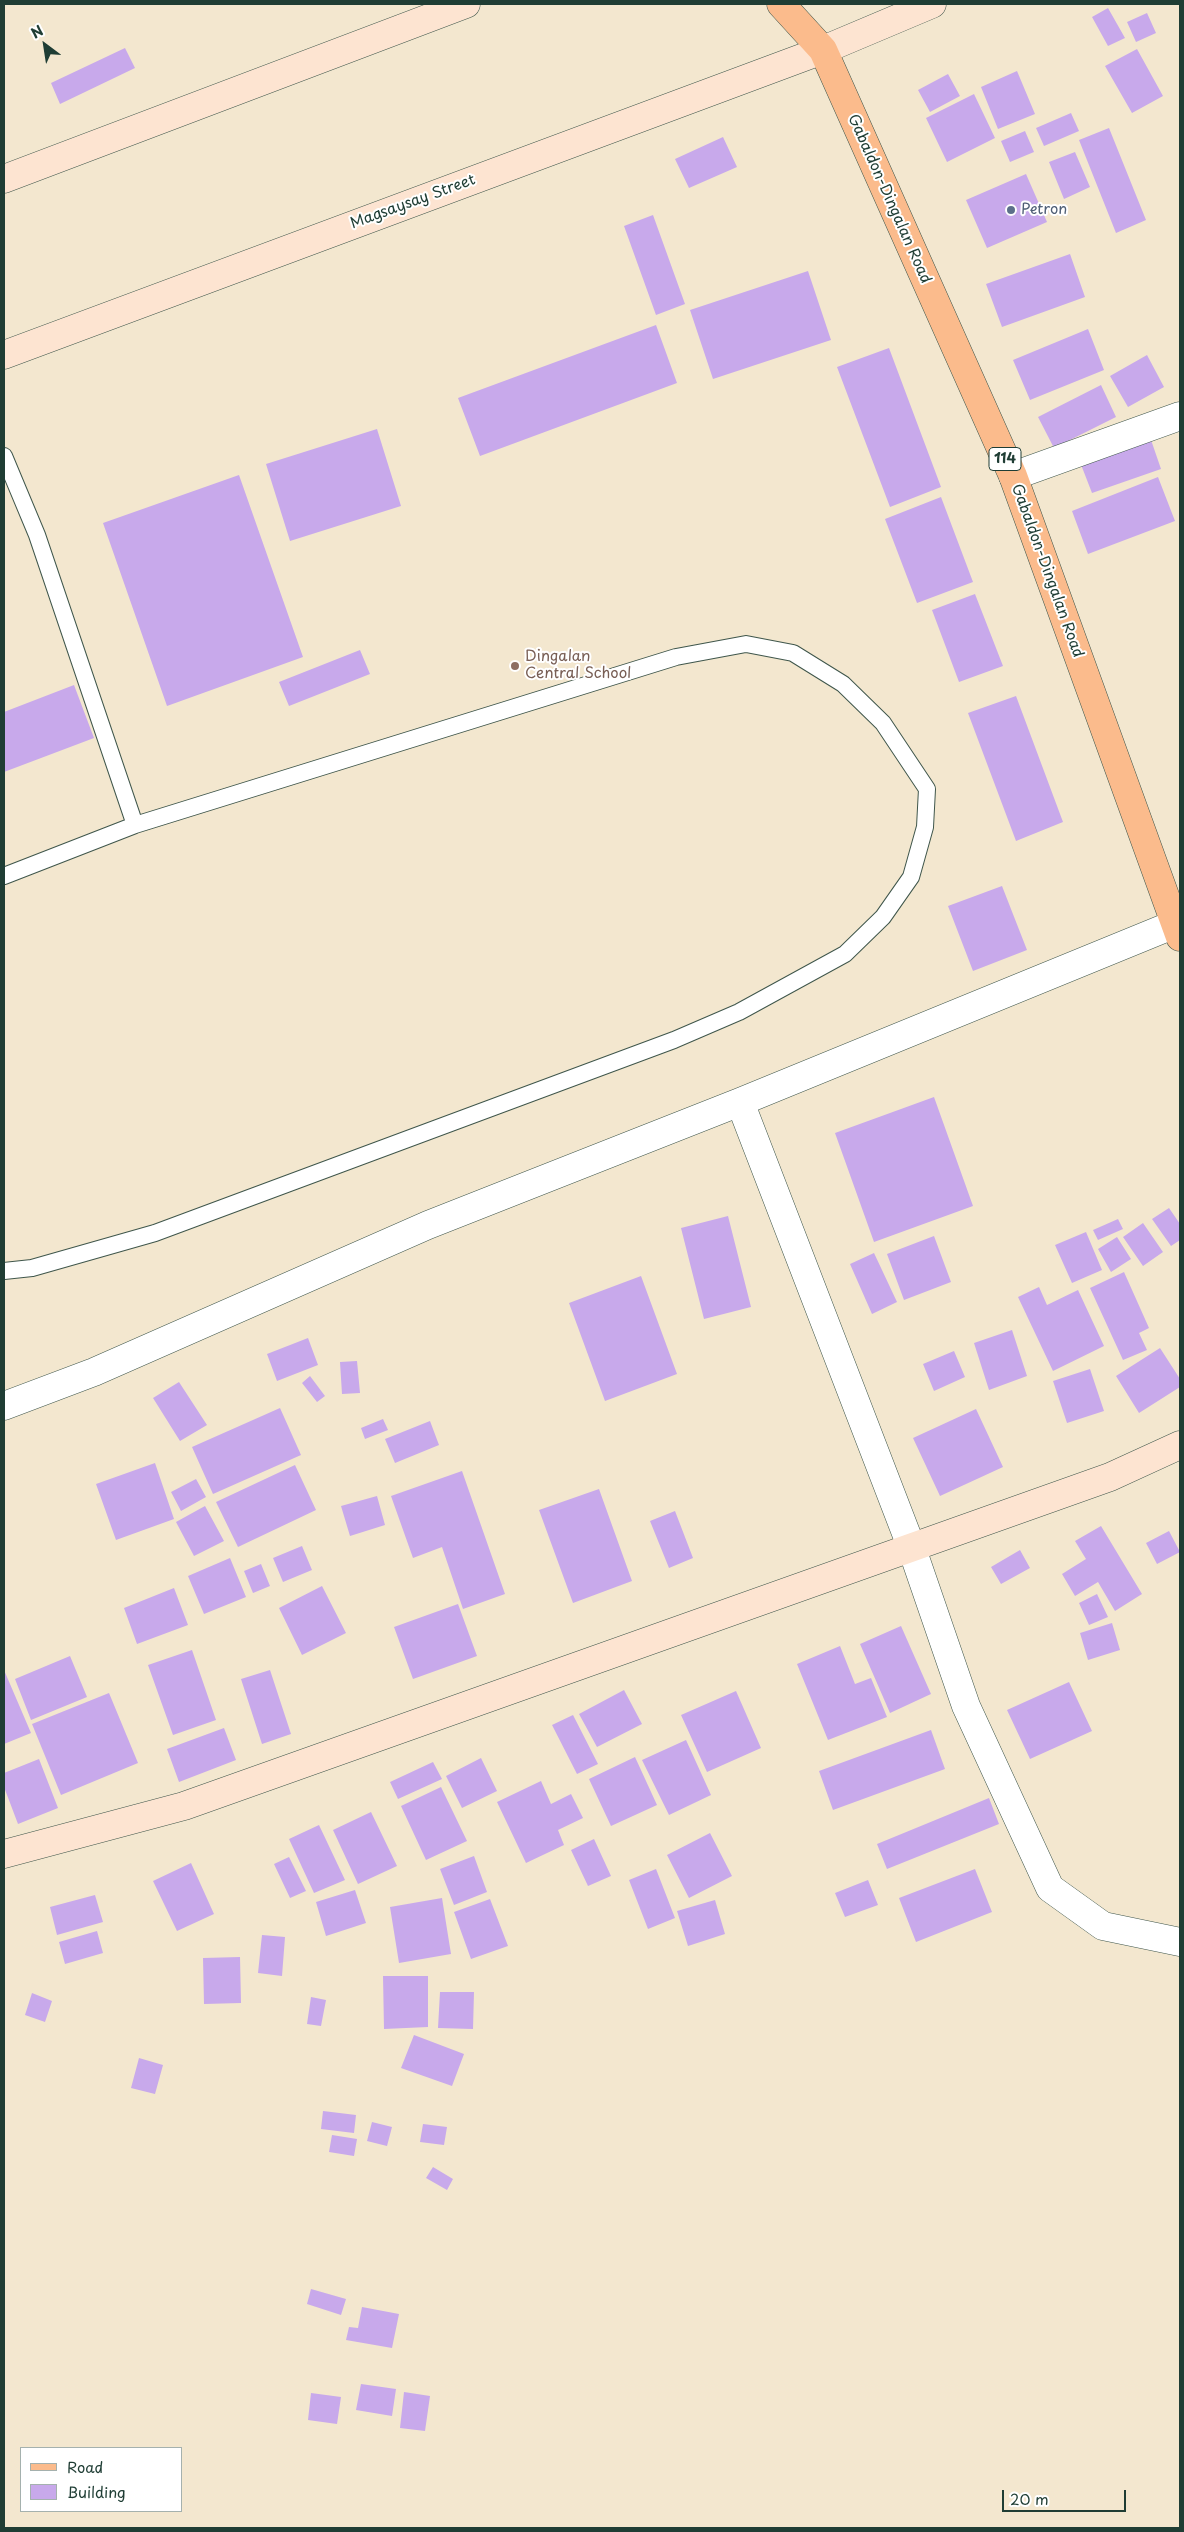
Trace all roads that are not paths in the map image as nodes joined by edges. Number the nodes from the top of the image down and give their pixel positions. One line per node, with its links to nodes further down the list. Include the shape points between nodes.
1 (466, 4): 5 (street)
2 (781, 4): 4 (main road, Gabaldon-Dingalan Road / 114)
3 (932, 4): 4 (street, Magsaysay Street)
4 (822, 50): 6 (street, Magsaysay Street); 9 (main road, Gabaldon-Dingalan Road / 114)
5 (4, 179)
6 (4, 355)
7 (1180, 416): 9 (street)
8 (4, 456): 10 (lane, via 37,535)
9 (1013, 476): 12 (main road, Gabaldon-Dingalan Road / 114)
10 (135, 825): 11 (lane); 14 (lane, via 676,658 746,644 793,653 844,684 883,723 926,789 925,828 911,877 884,917 845,954 739,1012 515,1100 155,1232 32,1268)
11 (4, 876)
12 (1177, 931): 13 (street)
13 (740, 1102): 15 (street, via 428,1225 94,1372); 17 (street)
14 (4, 1271)
15 (4, 1406)
16 (1180, 1445): 17 (street, via 1110,1477)
17 (911, 1546): 18 (street, via 184,1806); 19 (street, via 966,1706 1050,1888 1103,1926)
18 (4, 1854)
19 (1180, 1942)

